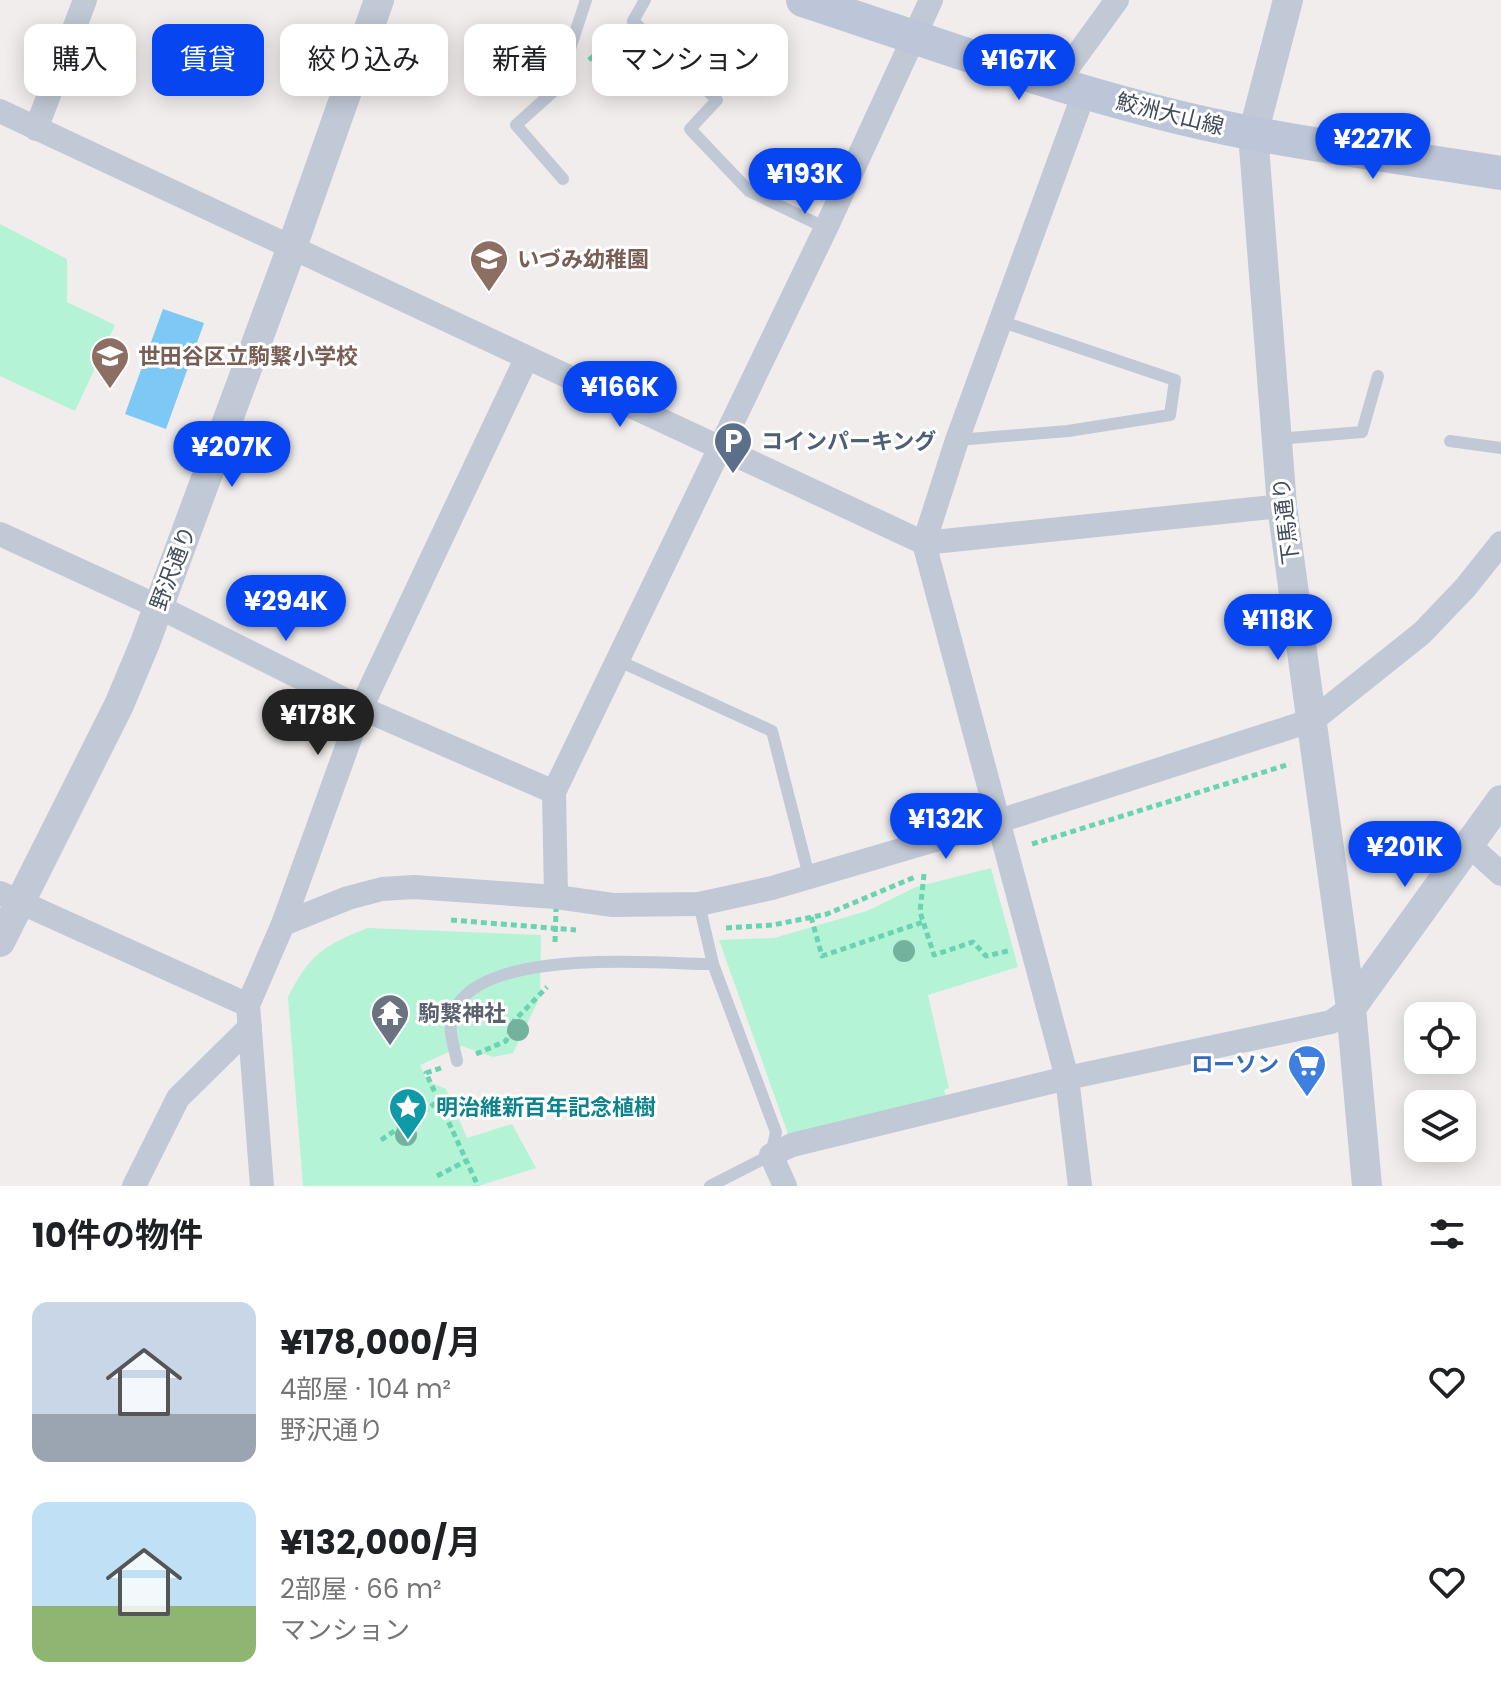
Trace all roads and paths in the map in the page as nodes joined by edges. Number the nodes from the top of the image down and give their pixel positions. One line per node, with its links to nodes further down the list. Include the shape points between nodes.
1 (85, 0): 16 (street)
2 (379, 0): 21 (street, 野沢通り)
3 (586, 0): 10 (lane)
4 (645, 0): 9 (lane)
5 (803, 0): 11 (main road, 鮫洲大山線)
6 (931, 0): 11 (street)
7 (1117, 0): 13 (street)
8 (1288, 0): 17 (street, 下馬通り)
9 (633, 21): 12 (path); 20 (lane, via 717,100 690,129 749,191)
10 (576, 30)
11 (915, 36): 13 (main road, 鮫洲大山線); 20 (street)
12 (576, 71)
13 (1070, 88): 17 (main road, 鮫洲大山線); 22 (street)
14 (548, 96): 19 (lane, via 516,125)
15 (0, 111): 16 (street)
16 (36, 129): 21 (street)
17 (1253, 134): 18 (main road, 鮫洲大山線); 25 (street, 下馬通り)
18 (1501, 173)
19 (563, 179)
20 (826, 228): 29 (street)
21 (292, 247): 23 (street); 34 (street, 野沢通り)
22 (1003, 322): 26 (street); 26 (lane, via 1175,380 1170,415 1068,431)
23 (526, 359): 29 (street); 36 (street)
24 (1378, 376): 25 (lane, via 1362,432)
25 (1277, 439): 30 (street, 下馬通り)
26 (957, 440): 32 (street)
27 (1450, 441): 28 (lane)
28 (1501, 448)
29 (717, 449): 32 (street); 35 (street)
30 (1282, 506): 32 (street); 37 (street, 下馬通り)
31 (0, 534): 34 (street)
32 (924, 543): 40 (street)
33 (1501, 543): 37 (street, via 1422,633)
34 (159, 607): 36 (street); 45 (street, 野沢通り, via 119,705)
35 (619, 661): 38 (street); 44 (lane, via 772,731)
36 (361, 708): 38 (street); 50 (street)
37 (1313, 720): 40 (street); 56 (street, 下馬通り)
38 (554, 792): 46 (street)
39 (1501, 800): 41 (street)
40 (996, 822): 44 (street); 53 (street)
41 (1470, 846): 43 (street); 56 (street)
42 (924, 874): 49 (path)
43 (1501, 874)
44 (809, 876): 47 (street)
45 (10, 898): 51 (street, 野沢通り); 57 (street)
46 (556, 903): 47 (street); 50 (street, via 414,887 382,889); 52 (path, bridge)
47 (699, 904): 55 (lane)
48 (811, 917): 49 (path, via 822,956)
49 (923, 922): 53 (path, via 934,955 973,942 986,956)
50 (283, 924): 57 (street)
51 (0, 942)
52 (555, 942)
53 (1031, 946): 59 (street)
54 (554, 962): 55 (lane); 58 (path, via 555,979 514,1021 506,1041); 58 (lane, via 492,979 464,996 450,1025)
55 (713, 964): 62 (lane, via 776,1132)
56 (1351, 1008): 59 (street, via 1331,1022); 71 (street, 下馬通り)
57 (249, 1016): 65 (street, via 178,1098); 66 (street)
58 (457, 1061): 60 (path, via 426,1073)
59 (1067, 1078): 62 (street, via 792,1145); 70 (street)
60 (439, 1101): 61 (path); 63 (path)
61 (381, 1140)
62 (771, 1155): 68 (lane); 69 (street)
63 (466, 1161): 64 (path); 67 (path)
64 (437, 1176)
65 (134, 1186)
66 (262, 1186)
67 (478, 1186)
68 (710, 1186)
69 (785, 1186)
70 (1080, 1186)
71 (1367, 1186)

